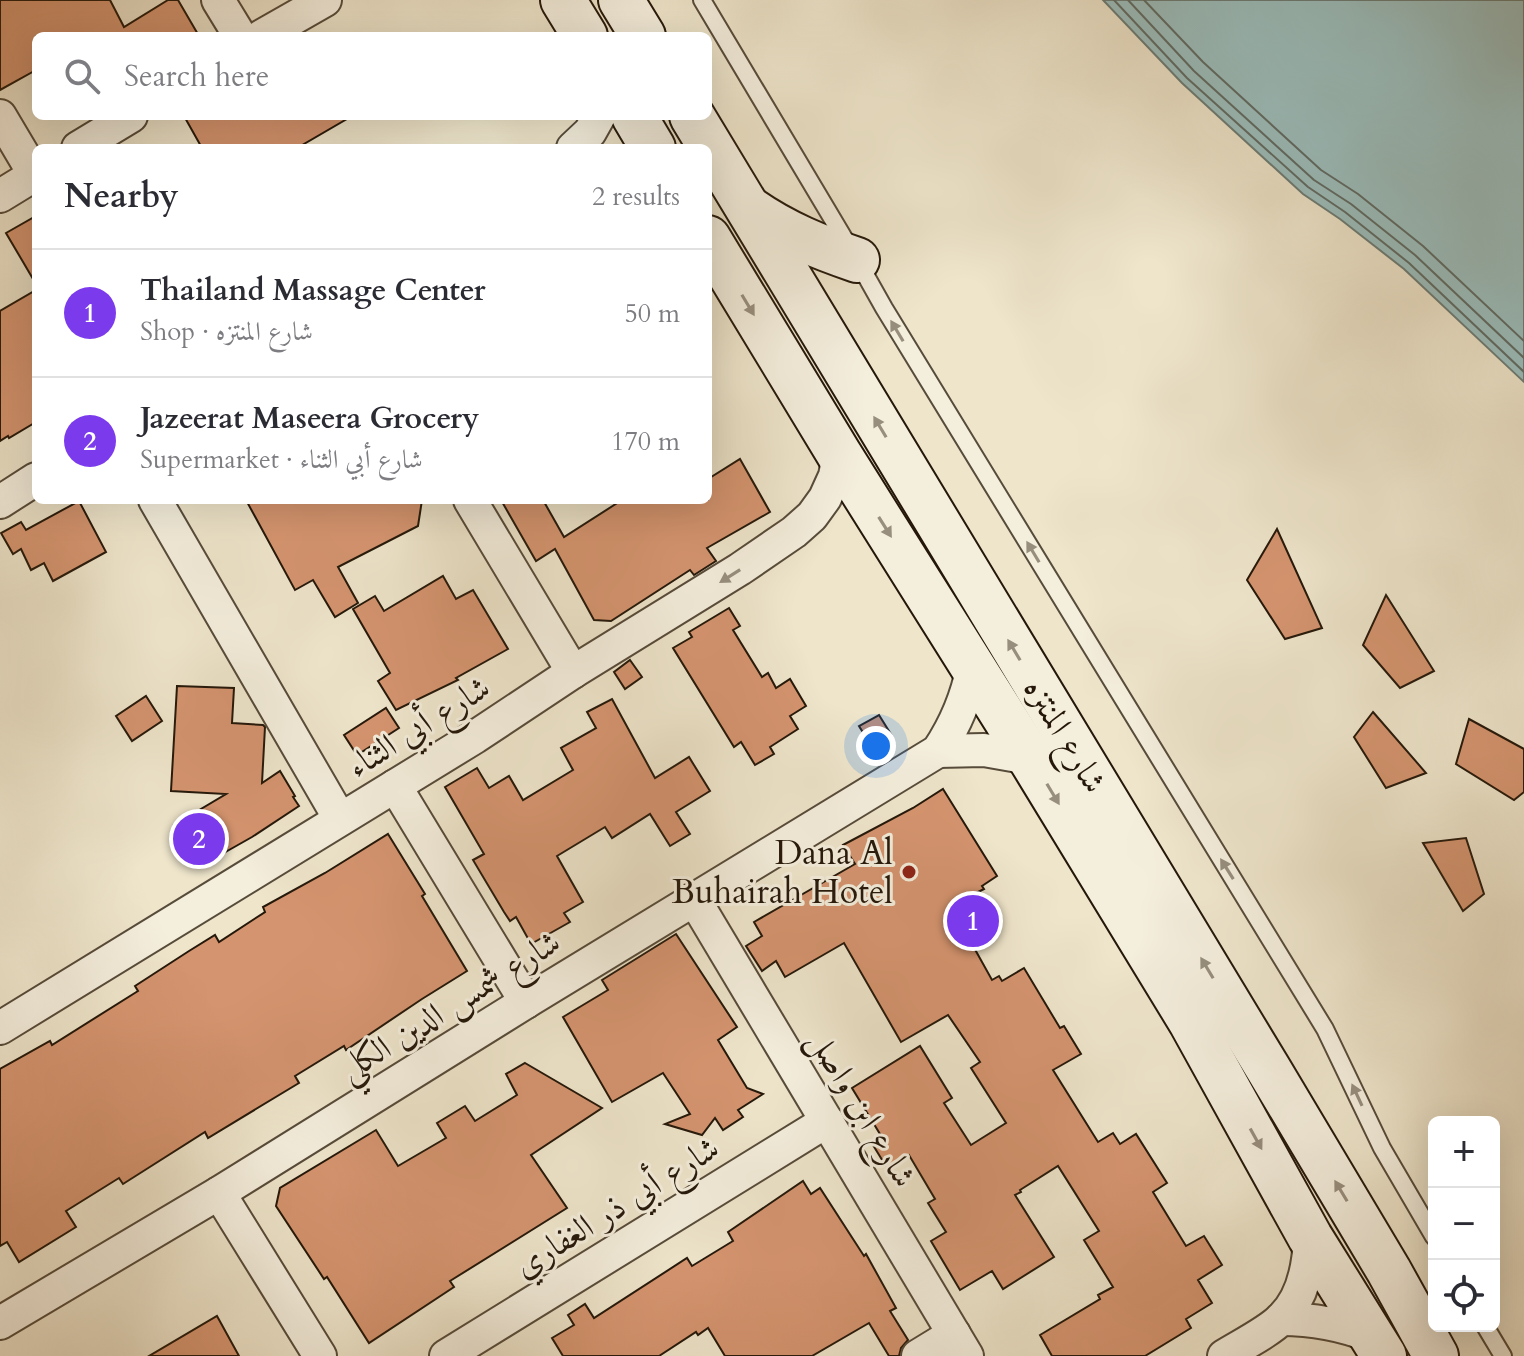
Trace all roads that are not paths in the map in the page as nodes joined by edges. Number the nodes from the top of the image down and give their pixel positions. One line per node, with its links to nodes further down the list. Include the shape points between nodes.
1 (218, 0): 6 (street)
2 (325, 0): 7 (street)
3 (563, 0): 8 (main road)
4 (621, 0): 9 (main road)
5 (702, 0): 25 (lane)
6 (238, 32)
7 (269, 32)
8 (583, 32)
9 (641, 32)
10 (0, 116): 20 (street)
11 (126, 120): 15 (street)
12 (597, 120): 16 (street)
13 (636, 120): 17 (main road)
14 (694, 120): 18 (main road, شارع المنتزه)
15 (97, 143)
16 (577, 144)
17 (651, 144)
18 (709, 144)
19 (712, 149): 23 (main road, شارع المنتزه)
20 (32, 169)
21 (32, 176): 22 (street)
22 (0, 196)
23 (748, 208): 25 (main road, via 805,242); 41 (main road, شارع المنتزه, one-way to 23)
24 (712, 245): 26 (main road, شارع المنتزه, one-way to 26)
25 (857, 260): 44 (lane, one-way to 25, via 1318,1018)
26 (839, 454): 31 (main road, شارع المنتزه, one-way to 31); 32 (street, شارع أبي الثناء, one-way to 32, via 825,498 794,532)
27 (32, 482): 28 (street)
28 (0, 502)
29 (157, 504): 36 (street)
30 (472, 504): 32 (street)
31 (973, 666): 33 (street, شارع شمس الدين الكلي, via 961,711); 34 (main road, شارع المنتزه)
32 (573, 672): 35 (street, شارع أبي الثناء)
33 (938, 751): 34 (street, شارع شمس الدين الكلي, via 984,750); 37 (street, شارع شمس الدين الكلي)
34 (1030, 758): 39 (main road, شارع المنتزه, one-way to 39)
35 (395, 786): 36 (street, شارع أبي الثناء); 38 (street)
36 (340, 819): 40 (street, شارع أبي الثناء)
37 (694, 899): 38 (street, شارع شمس الدين الكلي); 42 (street, شارع ابن واصل)
38 (526, 1002): 43 (street, شارع شمس الدين الكلي)
39 (1191, 1022): 41 (main road, via 1212,1033 1249,1084 1265,1081); 45 (main road, شارع المنتزه, one-way to 45)
40 (0, 1028)
41 (1269, 1070): 46 (main road, شارع المنتزه, one-way to 41)
42 (827, 1121): 50 (street, شارع ابن واصل); 53 (street, شارع أبي ذر الغفاري)
43 (219, 1193): 48 (street, شارع شمس الدين الكلي); 52 (street)
44 (1428, 1227)
45 (1310, 1237): 46 (main road, via 1344,1234); 47 (street, via 1300,1291); 51 (main road, شارع المنتزه)
46 (1389, 1271): 56 (main road, شارع المنتزه)
47 (1281, 1319): 51 (street, via 1333,1323); 55 (street)
48 (0, 1323)
49 (1489, 1332): 57 (lane)
50 (961, 1345): 54 (street)
51 (1378, 1346)
52 (320, 1356)
53 (446, 1356)
54 (918, 1356)
55 (1224, 1356)
56 (1436, 1356)
57 (1503, 1356)

